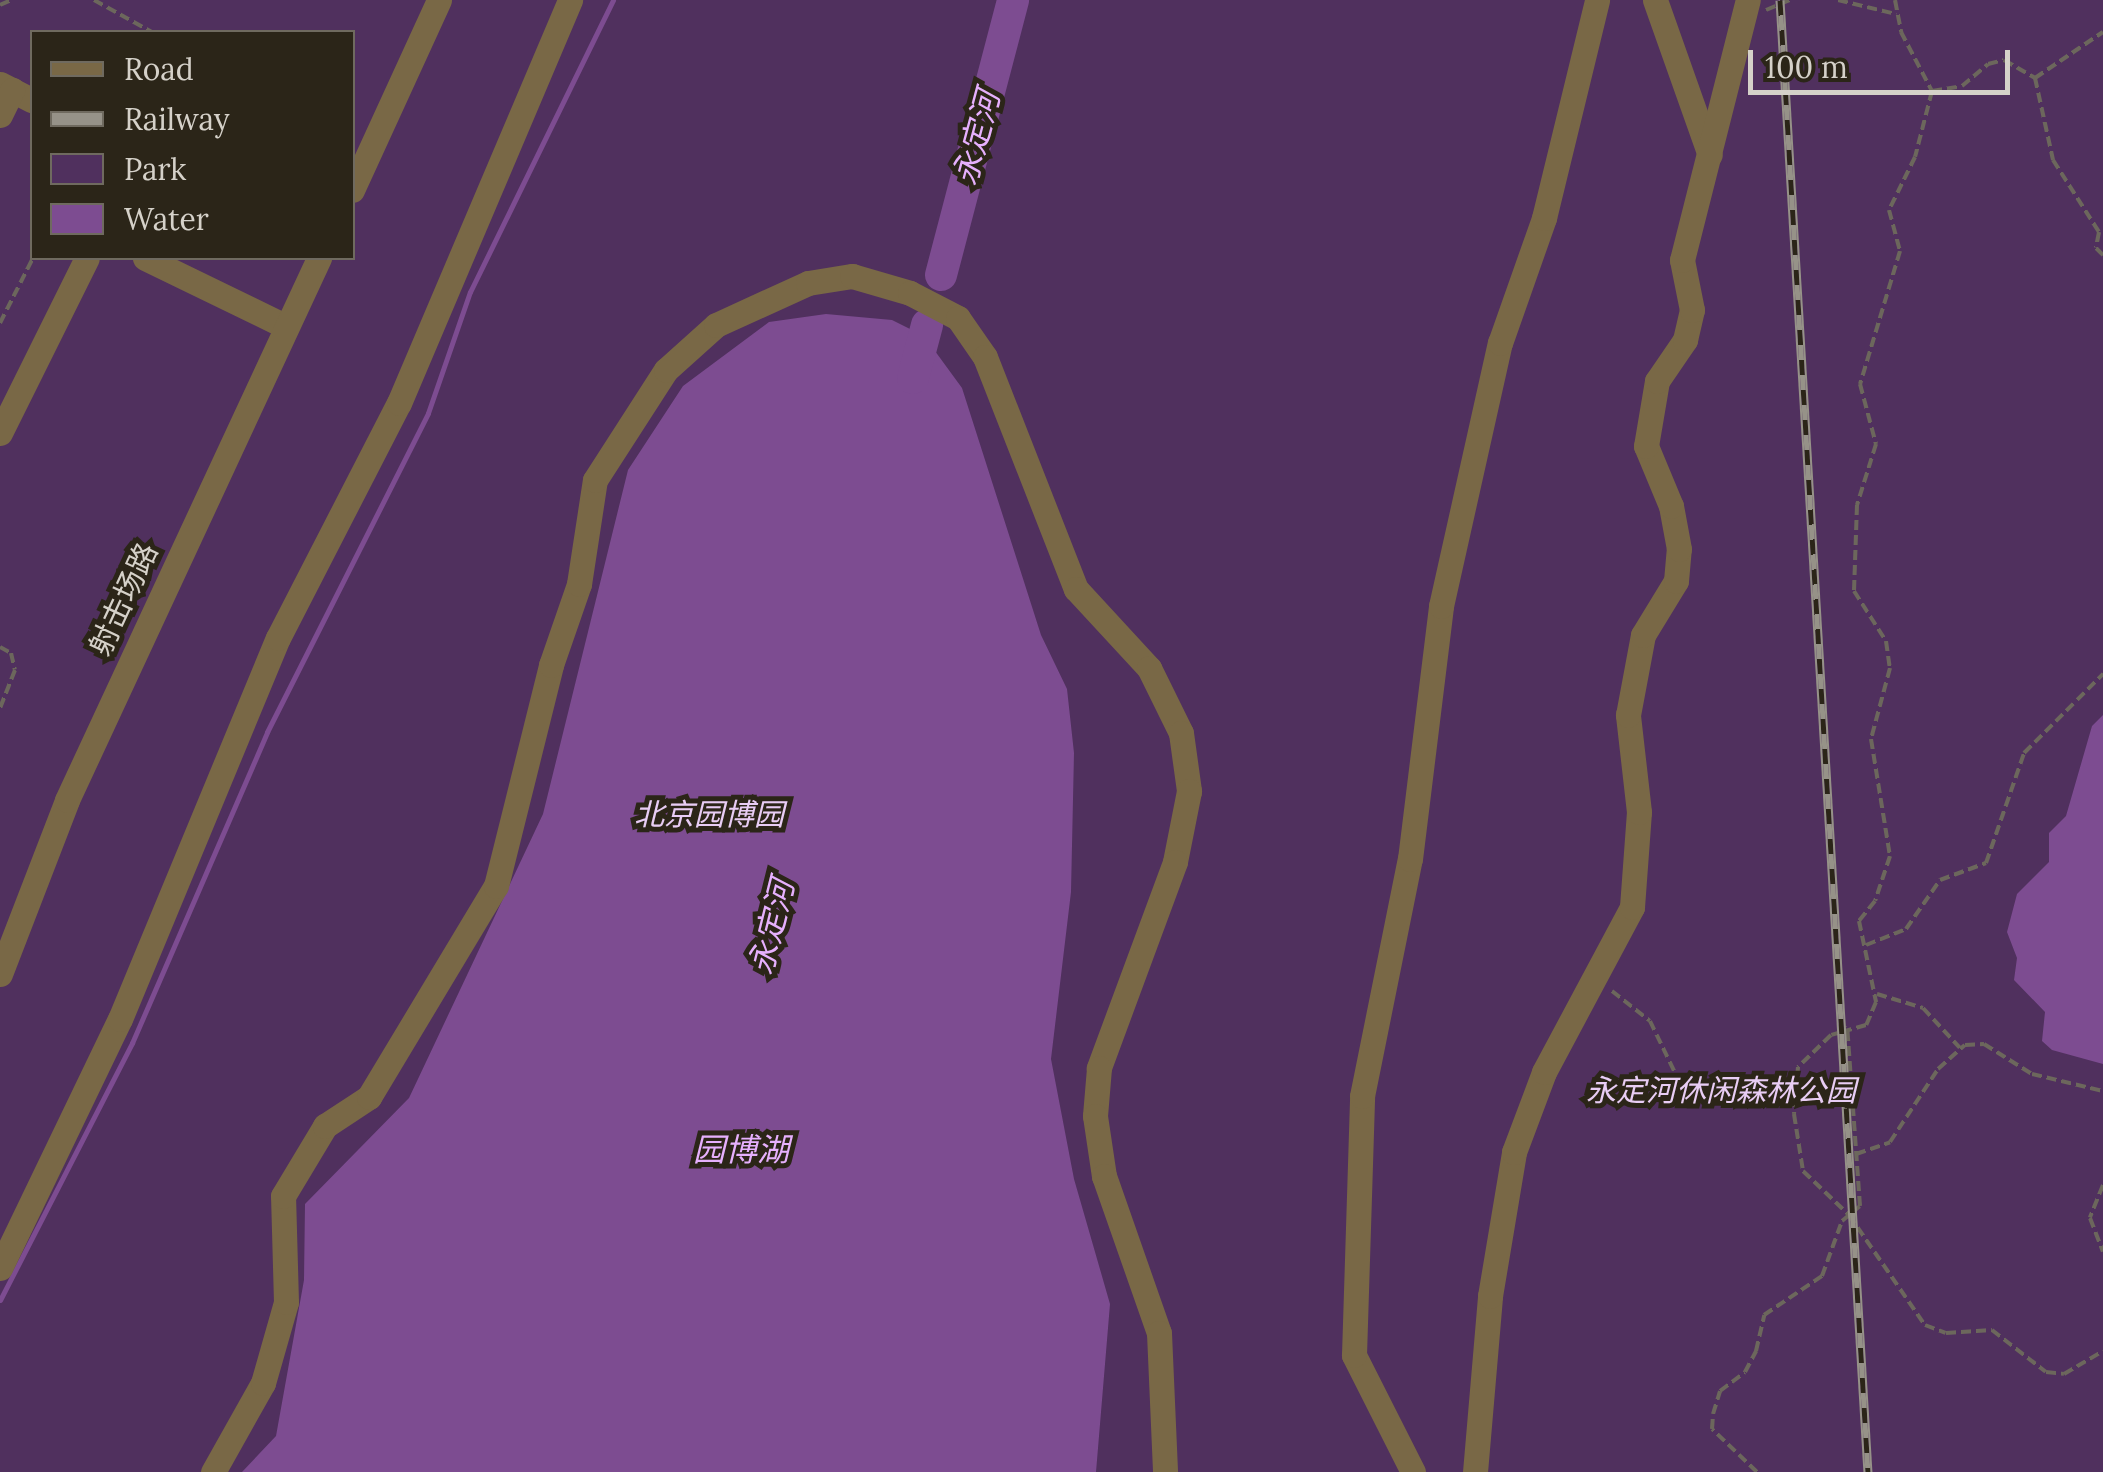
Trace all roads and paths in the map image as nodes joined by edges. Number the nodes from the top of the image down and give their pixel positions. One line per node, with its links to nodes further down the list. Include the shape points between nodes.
1 (11, 0): 10 (path)
2 (94, 0): 12 (path)
3 (439, 0): 21 (street)
4 (570, 0): 45 (street, via 399,403 278,638 120,1018)
5 (1597, 0): 49 (street, via 1544,218 1500,343 1441,606 1410,859 1362,1096 1354,1355)
6 (1655, 0): 18 (street)
7 (1748, 0): 15 (street)
8 (1838, 0): 11 (path)
9 (1894, 0): 11 (path)
10 (0, 5)
11 (1897, 14): 16 (path)
12 (148, 30)
13 (2103, 32): 14 (path)
14 (2035, 78): 16 (path, via 2004,60 1962,86); 22 (path, via 2054,160 2098,232)
15 (1727, 87): 18 (street); 20 (street)
16 (1932, 91): 33 (path, via 1914,157 1889,210 1900,251 1860,384 1876,444 1858,505 1854,590 1886,642 1890,668 1871,739 1889,818 1890,856 1859,921)
17 (15, 92): 19 (street)
18 (1692, 103): 20 (street)
19 (0, 115)
20 (1710, 156): 35 (street, via 1682,260 1692,310 1685,340 1657,381 1646,446 1671,506 1679,548 1676,581 1644,635 1628,715 1639,812 1632,907)
21 (355, 183)
22 (2103, 256)
23 (32, 260): 27 (path)
24 (86, 260): 29 (street)
25 (149, 260): 28 (street)
26 (318, 260): 28 (street, 射击场路)
27 (0, 324)
28 (284, 326): 34 (street, 射击场路, via 66,800)
29 (0, 433)
30 (0, 647): 32 (path, via 11,653 16,670)
31 (2103, 674): 33 (path, via 2024,753 1986,863 1940,880 1906,929)
32 (0, 708)
33 (1866, 945): 36 (path)
34 (0, 974)
35 (1594, 980): 40 (path, via 1650,1021 1678,1080 1697,1089); 50 (street, via 1544,1072 1514,1152 1490,1296)
36 (1876, 994): 37 (path, via 1866,1024); 38 (path, via 1923,1008)
37 (1847, 1026): 40 (path, via 1798,1066); 41 (path)
38 (1960, 1048): 39 (path, via 1984,1044 2032,1074); 41 (path, via 1938,1069 1890,1142)
39 (2103, 1091)
40 (1796, 1100): 43 (path, via 1803,1171)
41 (1856, 1154): 43 (path, via 1860,1206)
42 (2103, 1186): 44 (path, via 2090,1218)
43 (1849, 1215): 46 (path, via 1925,1325 1946,1333 1992,1330 2046,1372 2064,1374); 51 (path, via 1822,1276 1764,1315 1746,1372 1720,1391 1712,1429)
44 (2103, 1252)
45 (0, 1268)
46 (2103, 1351)
47 (213, 1472): 48 (street, via 262,1383 286,1302 283,1196 324,1126 369,1098 496,886 604,463 666,370 716,325 808,282 852,276 910,293 958,318 984,357 1076,589 1149,668 1181,734 1189,790 1176,862 1099,1068 1095,1116 1104,1176 1160,1333)
48 (1164, 1472)
49 (1414, 1472)
50 (1476, 1472)
51 (1757, 1472)

